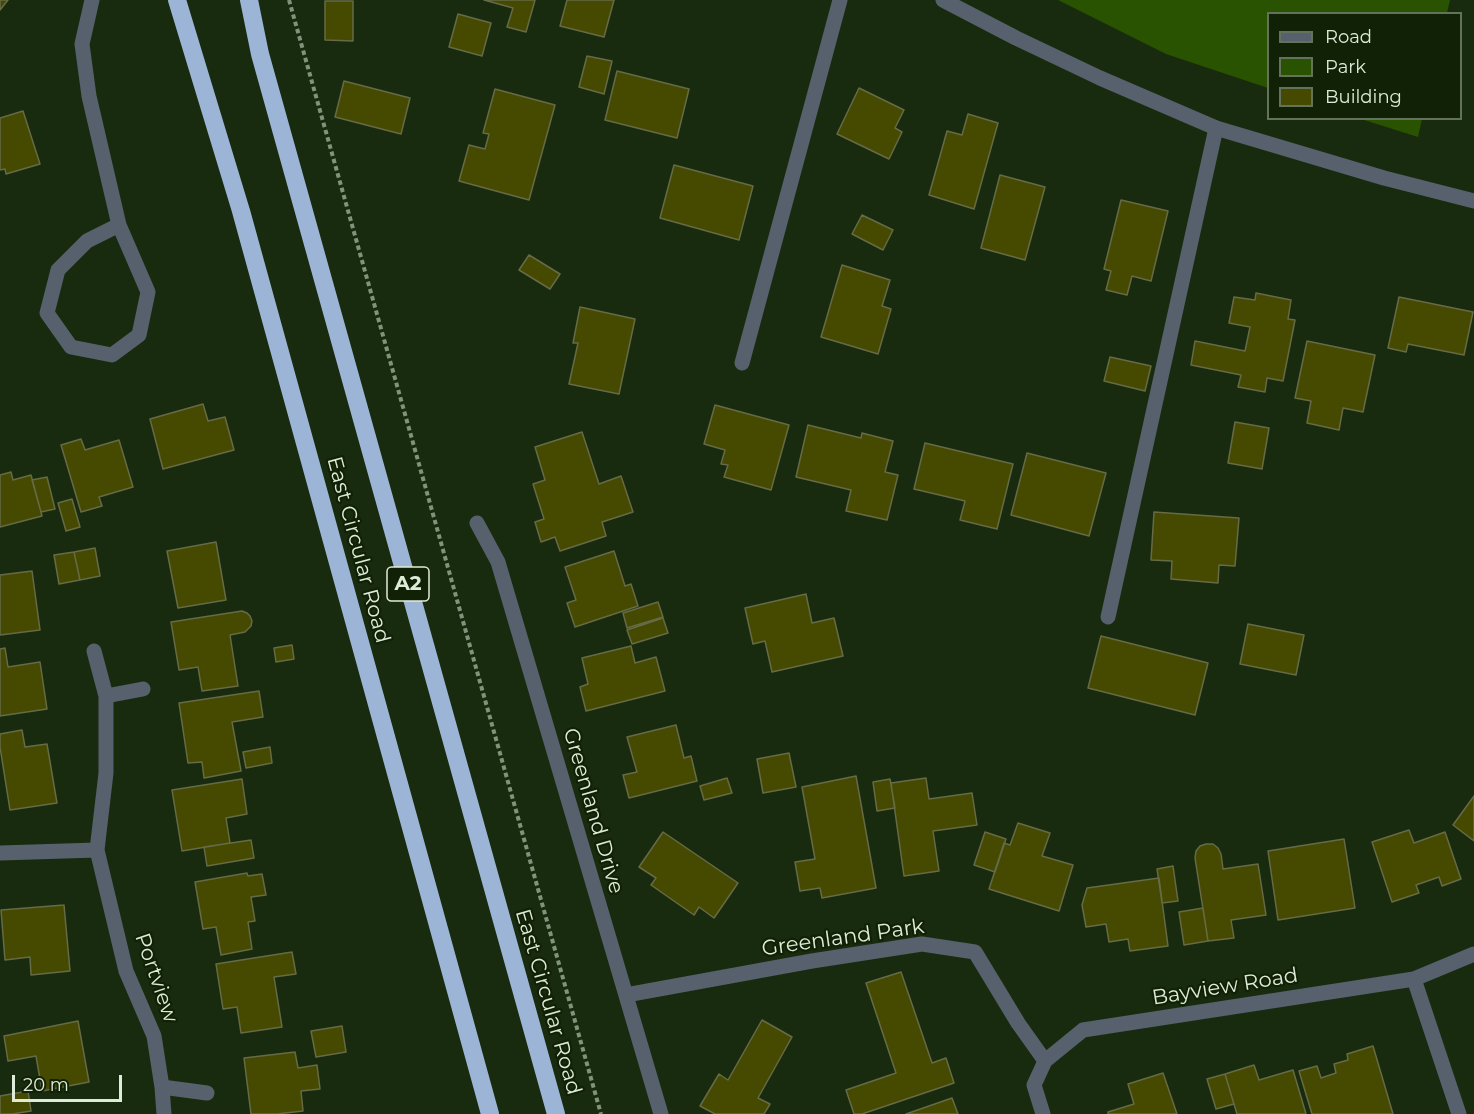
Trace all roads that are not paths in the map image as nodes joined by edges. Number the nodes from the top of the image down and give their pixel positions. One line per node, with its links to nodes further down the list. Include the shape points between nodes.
1 (92, 0): 8 (street, via 82,44 89,96)
2 (177, 0): 24 (highway, East Circular Road, via 241,211)
3 (249, 0): 25 (highway, East Circular Road / A2, via 263,66)
4 (840, 0): 9 (street)
5 (943, 0): 6 (street, via 1100,78)
6 (1216, 128): 7 (street); 11 (street)
7 (1474, 201)
8 (118, 225): 8 (street, via 148,292 139,335 112,355 71,346 47,313 58,270 87,241)
9 (742, 363)
10 (477, 524): 19 (street, Greenland Drive, via 498,562)
11 (1108, 617)
12 (94, 651): 14 (street, Portview)
13 (143, 688): 14 (street)
14 (106, 696): 15 (street, Portview, via 106,773)
15 (97, 850): 16 (street); 21 (street, Portview, via 126,970 154,1036)
16 (0, 853)
17 (1474, 954): 18 (street, Bayview Road)
18 (1414, 979): 20 (street, Bayview Road, via 1083,1030); 28 (street)
19 (626, 995): 20 (street, Greenland Park, via 922,944 975,952); 26 (street, Greenland Drive)
20 (1045, 1061): 27 (street, via 1034,1085)
21 (162, 1087): 22 (street); 23 (street, Portview)
22 (207, 1093)
23 (164, 1114)
24 (490, 1114)
25 (556, 1114)
26 (661, 1114)
27 (1043, 1114)
28 (1459, 1114)

